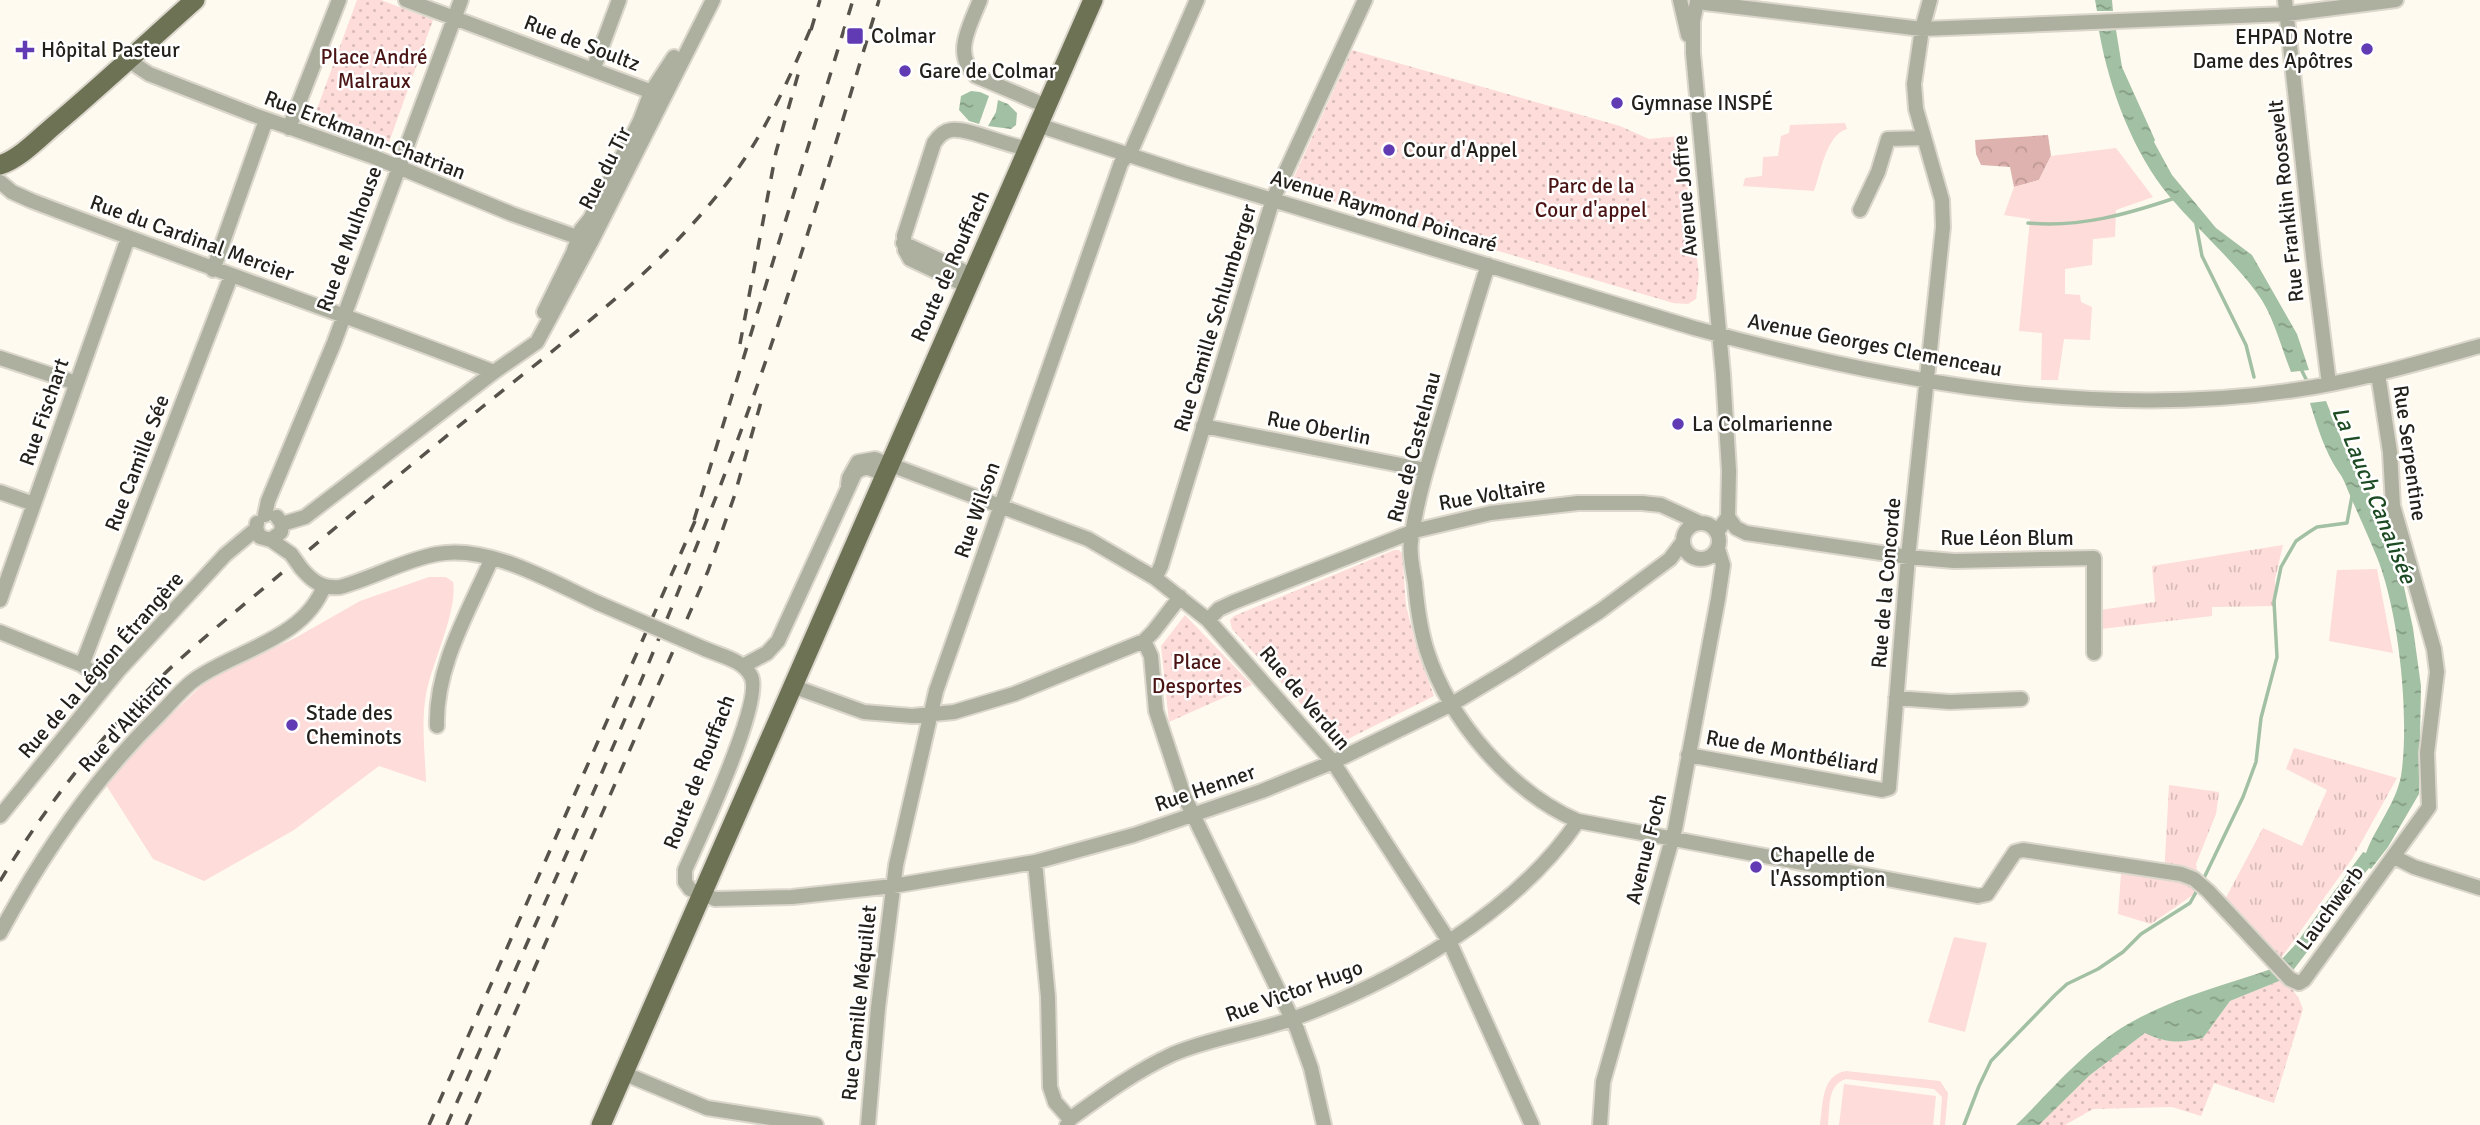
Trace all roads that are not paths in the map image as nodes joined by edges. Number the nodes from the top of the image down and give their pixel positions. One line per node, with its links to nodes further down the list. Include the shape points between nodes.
1 (195, 0): 21 (main road)
2 (339, 0): 27 (street)
3 (406, 0): 18 (street, Rue de Soultz)
4 (461, 0): 18 (street, Rue de Mulhouse)
5 (619, 0): 22 (street)
6 (703, 0): 23 (street, Rue du Tir)
7 (713, 0): 23 (street, Rue du Tir)
8 (980, 0): 24 (street, via 963,60 976,76)
9 (1084, 0): 24 (main road)
10 (1093, 0): 24 (main road)
11 (1197, 0): 31 (street, Rue Wilson)
12 (1365, 0): 36 (street, Rue Camille Schlumberger)
13 (1680, 0): 16 (street, via 1686,4); 20 (street, Avenue Joffre)
14 (1930, 0): 19 (street, Rue de la Concorde)
15 (2396, 0): 17 (street)
16 (1700, 1): 19 (street); 20 (street, Avenue Joffre, via 1693,21)
17 (2286, 7): 19 (street); 53 (street, Rue Franklin Roosevelt)
18 (454, 18): 22 (street, Rue de Soultz); 33 (street, Rue de Mulhouse)
19 (1922, 29): 28 (street, Rue de la Concorde, via 1914,84)
20 (1693, 53): 46 (street, Avenue Joffre)
21 (128, 60): 25 (street, Rue Erckmann-Chatrian, via 149,74); 30 (main road)
22 (593, 70): 23 (street, Rue de Soultz)
23 (658, 94): 40 (street, Rue du Tir)
24 (1042, 105): 26 (main road, Route de Rouffach)
25 (266, 120): 27 (street, Rue Erckmann-Chatrian); 42 (street)
26 (1038, 125): 29 (main road, Route de Rouffach); 31 (street, Avenue Raymond Poincaré)
27 (289, 128): 33 (street, Rue Erckmann-Chatrian)
28 (1924, 138): 38 (street, via 1888,139); 51 (street, Rue de la Concorde, via 1942,200 1943,227)
29 (1026, 148): 44 (main road, Route de Rouffach); 44 (street, via 948,130 934,143 903,243)
30 (26, 149): 32 (main road); 34 (main road)
31 (1127, 155): 36 (street, Avenue Raymond Poincaré); 59 (street, Rue Wilson)
32 (0, 165)
33 (398, 166): 40 (street, Rue Erckmann-Chatrian); 45 (street, Rue de Mulhouse)
34 (0, 180): 37 (street, Rue du Cardinal Mercier)
35 (0, 194): 37 (street, Rue du Cardinal Mercier)
36 (1273, 199): 41 (street, Avenue Raymond Poincaré); 54 (street, Rue Camille Schlumberger)
37 (32, 201): 39 (street, Rue du Cardinal Mercier)
38 (1860, 210)
39 (128, 238): 42 (street, Rue du Cardinal Mercier); 52 (street, Rue Fischart)
40 (584, 240): 49 (street, Rue du Tir, via 537,342)
41 (1488, 265): 46 (street, Avenue Raymond Poincaré); 56 (street, Rue de Castelnau)
42 (213, 270): 43 (street, Rue du Cardinal Mercier)
43 (231, 276): 45 (street, Rue du Cardinal Mercier); 79 (street, Rue Camille Sée)
44 (969, 280): 55 (main road, Route de Rouffach)
45 (344, 314): 49 (street, Rue du Cardinal Mercier); 63 (street, Rue de Mulhouse, via 268,501)
46 (1719, 335): 51 (street, Avenue Georges Clemenceau); 61 (street)
47 (2480, 346): 50 (street, Avenue Georges Clemenceau)
48 (0, 358): 52 (street)
49 (494, 372): 63 (street, Rue du Tir, via 305,517)
50 (2378, 374): 53 (street, Avenue Georges Clemenceau); 95 (street, Rue Serpentine, via 2393,506 2437,672 2427,753 2429,807)
51 (1926, 381): 53 (street, Avenue Georges Clemenceau, via 2102,401 2208,399); 67 (street, Rue de la Concorde)
52 (75, 383): 58 (street, Rue Fischart)
53 (2324, 385)
54 (1203, 426): 56 (street, Rue Oberlin); 70 (street, Rue Camille Schlumberger)
55 (886, 469): 59 (street, Rue de Verdun); 80 (street, via 863,464 855,472 778,640 767,653); 82 (main road, Route de Rouffach)
56 (1426, 470): 64 (street, Rue de Castelnau)
57 (0, 492): 58 (street)
58 (34, 505): 74 (street, Rue Fischart)
59 (1001, 505): 70 (street, Rue de Verdun, via 1088,539); 86 (street, Rue Wilson)
60 (1675, 512): 62 (street, Rue Voltaire); 64 (street, Rue Voltaire, via 1642,503 1578,503 1491,513); 65 (street)
61 (1728, 512): 62 (street); 67 (street, via 1737,528 1746,533)
62 (1707, 526): 65 (street, via 1690,526); 66 (street, via 1719,540)
63 (271, 528): 72 (street, bridge, via 309,578); 81 (street, Rue de la Légion Étrangère, via 225,555)
64 (1413, 531): 75 (street, Rue Voltaire, via 1234,602); 85 (street, Rue de Castelnau, via 1410,542 1418,614 1428,653)
65 (1685, 544): 69 (street); 85 (street, Rue Henner, via 1600,611)
66 (1718, 549): 69 (street); 71 (street, Avenue Foch, via 1723,565)
67 (1908, 557): 78 (street, Rue Léon Blum, via 1954,561 2094,558); 83 (street, Rue de la Concorde)
68 (492, 558): 72 (street, via 459,551 437,554 341,587); 80 (street, bridge); 87 (street, via 445,665 436,701)
69 (1704, 559): 71 (street)
70 (1155, 578): 73 (street, Rue de Verdun)
71 (1720, 579): 88 (street, Avenue Foch)
72 (324, 586): 100 (street, Rue d'Altkirch, via 313,607 286,631 196,678 129,744 61,832)
73 (1180, 597): 75 (street, Rue de Verdun); 77 (street)
74 (0, 600)
75 (1208, 620): 89 (street, Rue de Verdun)
76 (0, 632): 79 (street)
77 (1143, 641): 86 (street, via 1014,694); 92 (street, via 1151,656 1159,723)
78 (2094, 653)
79 (82, 665): 81 (street)
80 (743, 666): 99 (street, Route de Rouffach, via 753,679 751,701 685,870 685,882)
81 (108, 683): 91 (street, Rue de la Légion Étrangère)
82 (792, 686): 86 (street, via 864,712); 99 (main road, Route de Rouffach)
83 (1896, 698): 84 (street, via 1950,702); 90 (street, Rue de la Concorde)
84 (2021, 699)
85 (1452, 704): 89 (street, Rue Henner); 93 (street, Rue de Castelnau, via 1503,768 1558,812)
86 (931, 715): 97 (street, Rue Wilson)
87 (437, 726)
88 (1688, 755): 90 (street, Rue de Montbéliard); 94 (street, Avenue Foch)
89 (1334, 762): 92 (street, Rue Henner); 101 (street, Rue de Verdun)
90 (1889, 788)
91 (0, 815)
92 (1194, 815): 96 (street, Rue Henner); 103 (street)
93 (1578, 821): 94 (street, Rue de Castelnau); 101 (street, Rue Victor Hugo, via 1562,845 1516,889)
94 (1671, 840): 102 (street, Rue de Castelnau, via 1978,896 1987,894 2015,852 2023,850 2181,874 2199,883); 111 (street, Avenue Foch, via 1603,1082)
95 (2394, 857): 98 (street); 102 (street, Lauchwerb, via 2304,980 2294,981)
96 (1035, 862): 97 (street, Rue Henner); 105 (street, via 1048,997 1050,1087)
97 (893, 886): 99 (street, Rue Henner, via 792,897 715,899); 108 (street, Rue Camille Méquillet)
98 (2480, 888)
99 (700, 894): 104 (main road, Route de Rouffach)
100 (0, 933)
101 (1449, 941): 103 (street, Rue Victor Hugo, via 1379,982); 110 (street, Rue de Verdun)
102 (2274, 962)
103 (1292, 1019): 105 (street, Rue Victor Hugo, via 1175,1053 1113,1088); 109 (street, via 1311,1068)
104 (623, 1073): 106 (main road, Route de Rouffach); 107 (street, via 707,1108)
105 (1068, 1122)
106 (601, 1125)
107 (816, 1125)
108 (868, 1125)
109 (1324, 1125)
110 (1532, 1125)
111 (1600, 1125)

